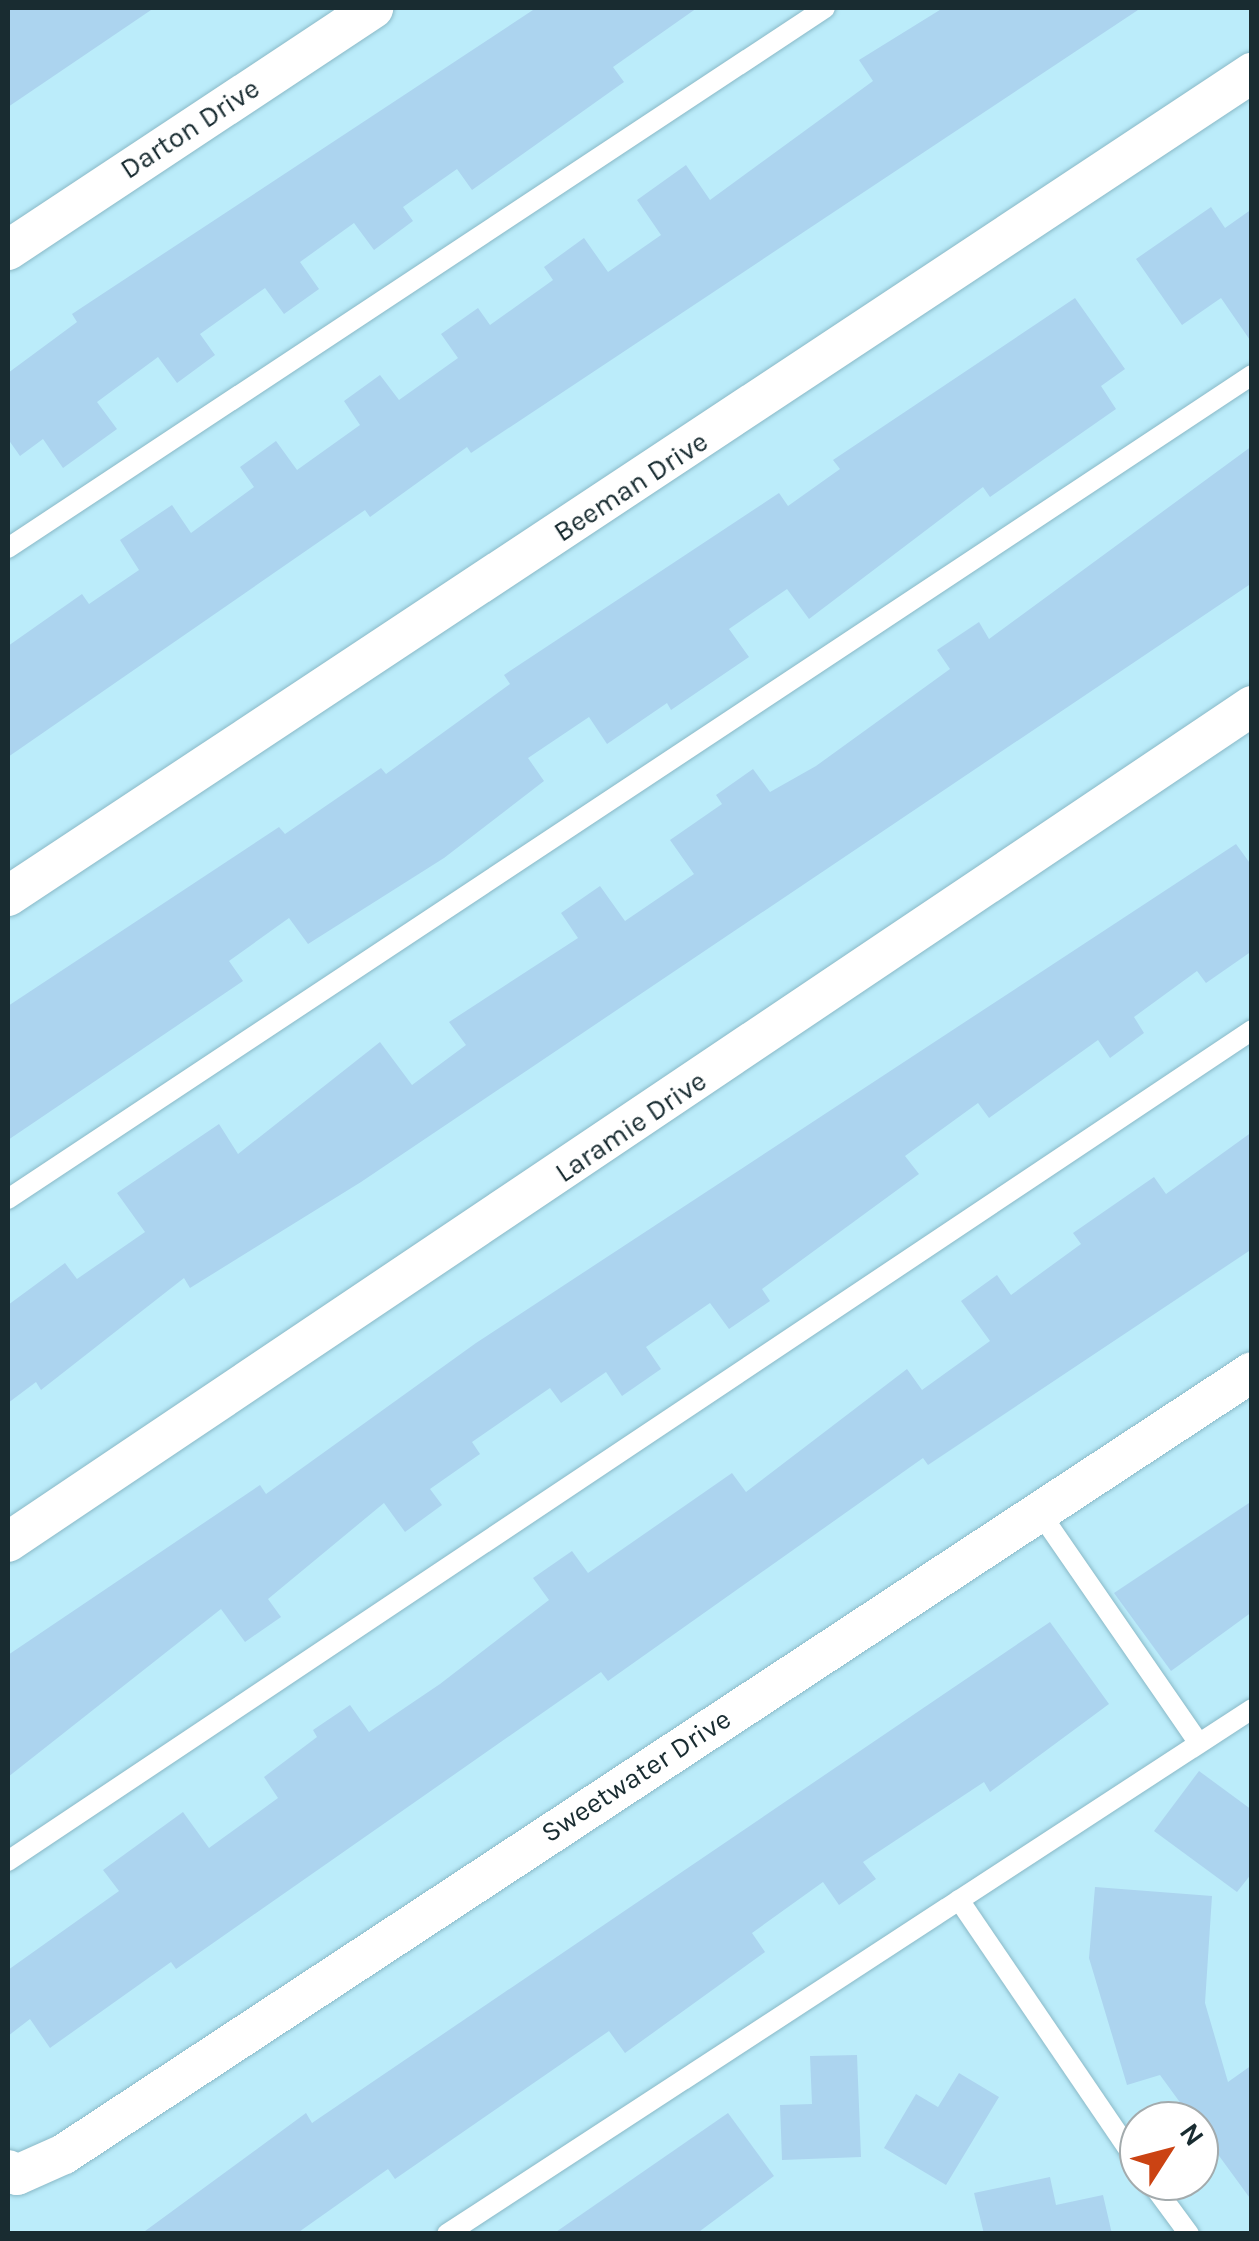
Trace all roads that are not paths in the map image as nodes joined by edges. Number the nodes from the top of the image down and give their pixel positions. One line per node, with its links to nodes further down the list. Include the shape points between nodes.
1 (374, 8): 4 (street, Darton Drive)
2 (826, 8): 6 (lane)
3 (1252, 72): 8 (street, Beeman Drive)
4 (8, 250)
5 (1252, 375): 10 (lane)
6 (8, 548)
7 (1252, 706): 13 (street, Laramie Drive)
8 (8, 896)
9 (1252, 1030): 16 (lane)
10 (8, 1199)
11 (1252, 1372): 12 (street, Sweetwater Drive)
12 (1038, 1510): 15 (lane); 19 (street, Sweetwater Drive, via 64,2154)
13 (8, 1542)
14 (1252, 1710): 15 (lane)
15 (1200, 1743): 17 (lane)
16 (8, 1861)
17 (959, 1900): 18 (lane); 21 (lane)
18 (1119, 2136)
19 (12, 2172)
20 (1165, 2201): 22 (lane)
21 (446, 2234)
22 (1189, 2234)

